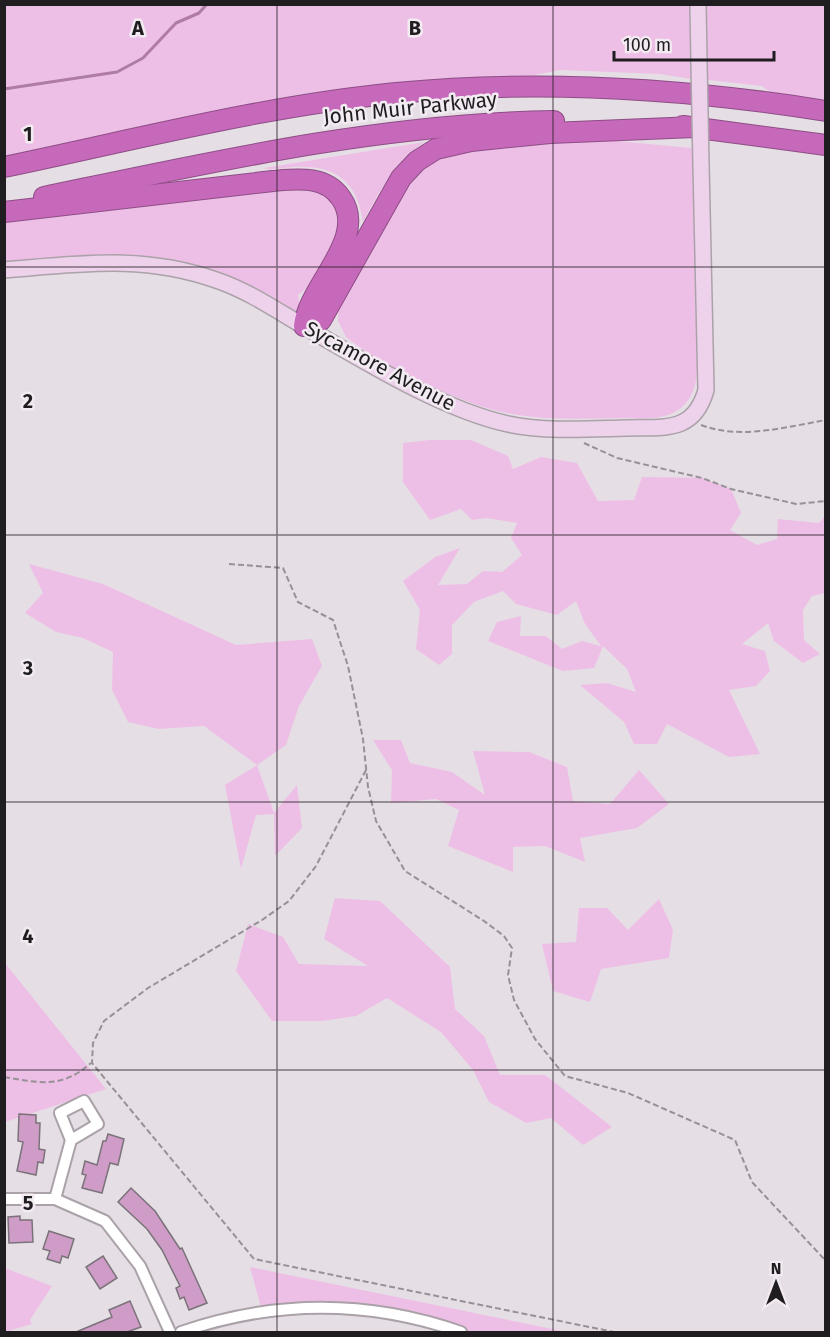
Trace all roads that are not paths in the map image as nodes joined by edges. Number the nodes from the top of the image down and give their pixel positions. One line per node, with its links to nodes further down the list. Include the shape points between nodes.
1 (698, 4): 9 (main road, Sycamore Avenue, bridge, via 706,390 701,407 691,420 670,427 554,429 509,424 453,406)
2 (825, 111): 5 (highway, John Muir Parkway, via 640,88 453,88 300,106)
3 (695, 127): 4 (highway, John Muir Parkway); 6 (highway, John Muir Parkway, via 562,120 402,130 290,146); 9 (highway, via 528,135 436,149 401,178 321,320)
4 (825, 145)
5 (4, 166)
6 (4, 205)
7 (4, 212): 9 (highway, via 284,180 323,183 343,201 349,227 306,311)
8 (4, 270): 9 (main road, Sycamore Avenue, via 117,261 166,266 216,280 261,300)
9 (304, 326)
10 (71, 1140): 12 (street)
11 (4, 1199): 12 (street)
12 (55, 1199): 13 (street, via 105,1221 140,1266)
13 (170, 1332)
14 (181, 1332): 15 (street, via 262,1311 320,1307 404,1316)
15 (461, 1332)

